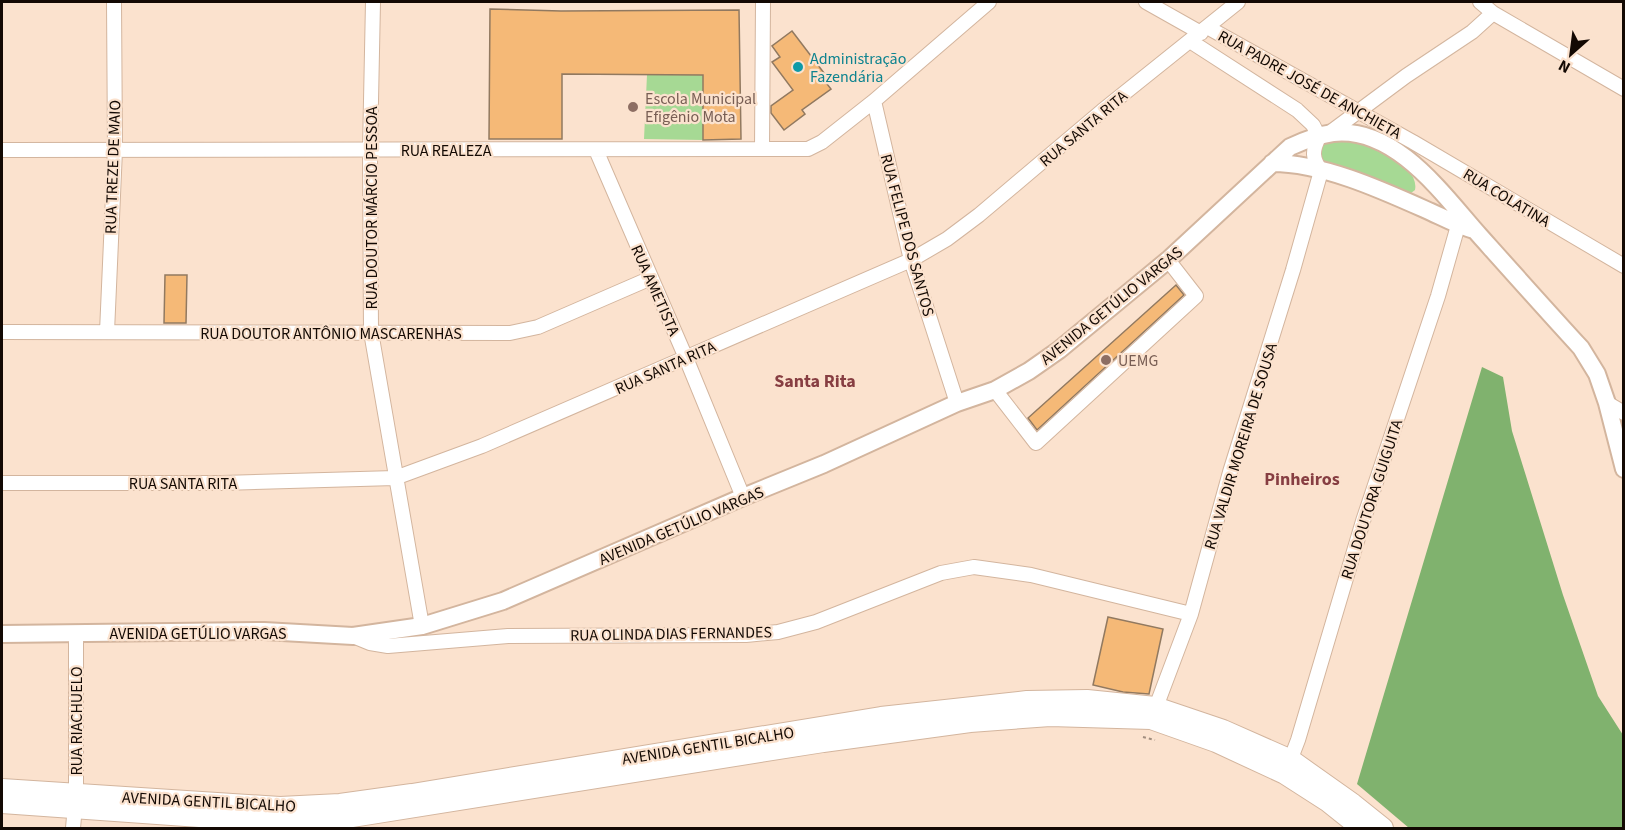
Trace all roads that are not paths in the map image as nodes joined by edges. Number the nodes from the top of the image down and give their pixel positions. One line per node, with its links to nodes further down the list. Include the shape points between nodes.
1 (114, 2): 15 (street, RUA TREZE DE MAIO)
2 (374, 2): 16 (street, RUA DOUTOR MÁRCIO PESSOA)
3 (763, 2): 18 (street)
4 (989, 2): 10 (street, RUA REALEZA)
5 (1146, 2): 8 (street, RUA PADRE JOSÉ DE ANCHIETA)
6 (1238, 2): 8 (street, RUA SANTA RITA)
7 (1486, 6): 9 (street); 11 (street, via 1472,32)
8 (1199, 33): 11 (street, RUA PADRE JOSÉ DE ANCHIETA); 12 (street, RUA PADRE JOSÉ DE ANCHIETA); 24 (street, RUA SANTA RITA, via 979,215)
9 (1623, 89)
10 (874, 101): 18 (street, RUA REALEZA, via 808,149); 24 (street, RUA FELIPE DOS SANTOS)
11 (1358, 112): 12 (street); 13 (street, RUA PADRE JOSÉ DE ANCHIETA)
12 (1323, 135): 19 (street, AVENIDA GETÚLIO VARGAS, via 1290,147); 20 (street, via 1313,155); 21 (street, via 1359,135 1379,142)
13 (1413, 142): 21 (street); 26 (street, RUA COLATINA)
14 (2, 150): 15 (street, RUA REALEZA)
15 (115, 150): 16 (street, RUA REALEZA); 29 (street, RUA TREZE DE MAIO)
16 (370, 150): 17 (street, RUA REALEZA); 30 (street, RUA DOUTOR MÁRCIO PESSOA)
17 (596, 150): 18 (street, RUA REALEZA); 27 (street, RUA AMETISTA)
18 (762, 150)
19 (1272, 163): 20 (street, via 1293,163); 25 (street, AVENIDA GETÚLIO VARGAS)
20 (1321, 171): 22 (street); 40 (street, RUA VALDIR MOREIRA DE SOUSA)
21 (1423, 171): 22 (street, via 1421,192); 23 (street)
22 (1411, 204): 23 (street)
23 (1459, 219): 34 (street, via 1475,231 1581,348 1597,374); 45 (street, RUA DOUTORA GUIGUITA)
24 (911, 260): 31 (street, RUA SANTA RITA); 33 (street, RUA FELIPE DOS SANTOS)
25 (1168, 260): 32 (street, AVENIDA GETÚLIO VARGAS, via 1059,350); 32 (street, via 1196,296 1036,443)
26 (1623, 266)
27 (651, 278): 30 (street, RUA DOUTOR ANTÔNIO MASCARENHAS, via 537,327 510,333); 31 (street, RUA AMETISTA)
28 (2, 332): 29 (street, RUA DOUTOR ANTÔNIO MASCARENHAS)
29 (108, 332): 30 (street, RUA DOUTOR ANTÔNIO MASCARENHAS)
30 (371, 332): 37 (street, RUA DOUTOR MÁRCIO PESSOA)
31 (686, 358): 37 (street, RUA SANTA RITA, via 482,447); 39 (street, RUA AMETISTA)
32 (995, 390): 33 (street, AVENIDA GETÚLIO VARGAS)
33 (957, 403): 39 (street, AVENIDA GETÚLIO VARGAS)
34 (1607, 404): 35 (street); 36 (street)
35 (1623, 413)
36 (1623, 469)
37 (395, 478): 38 (street, RUA SANTA RITA); 42 (street, RUA DOUTOR MÁRCIO PESSOA)
38 (2, 483)
39 (743, 497): 42 (street, AVENIDA GETÚLIO VARGAS, via 503,601)
40 (1191, 614): 42 (street, RUA OLINDA DIAS FERNANDES, via 1031,575 974,567 941,573 816,622 778,632 507,636); 44 (street, RUA VALDIR MOREIRA DE SOUSA)
41 (76, 633): 42 (street, AVENIDA GETÚLIO VARGAS); 43 (street, AVENIDA GETÚLIO VARGAS); 48 (street, RUA RIACHUELO)
42 (414, 633)
43 (2, 634)
44 (1153, 713): 45 (main road, AVENIDA GENTIL BICALHO, via 1223,730); 48 (main road, AVENIDA GENTIL BICALHO, via 1088,700 1027,701 881,717 340,804)
45 (1288, 767): 49 (main road, AVENIDA GENTIL BICALHO); 50 (main road, AVENIDA GENTIL BICALHO, via 1353,804)
46 (2, 789): 48 (main road, AVENIDA GENTIL BICALHO)
47 (2, 803): 48 (main road, AVENIDA GENTIL BICALHO)
48 (75, 811)
49 (1361, 828)
50 (1383, 828)

